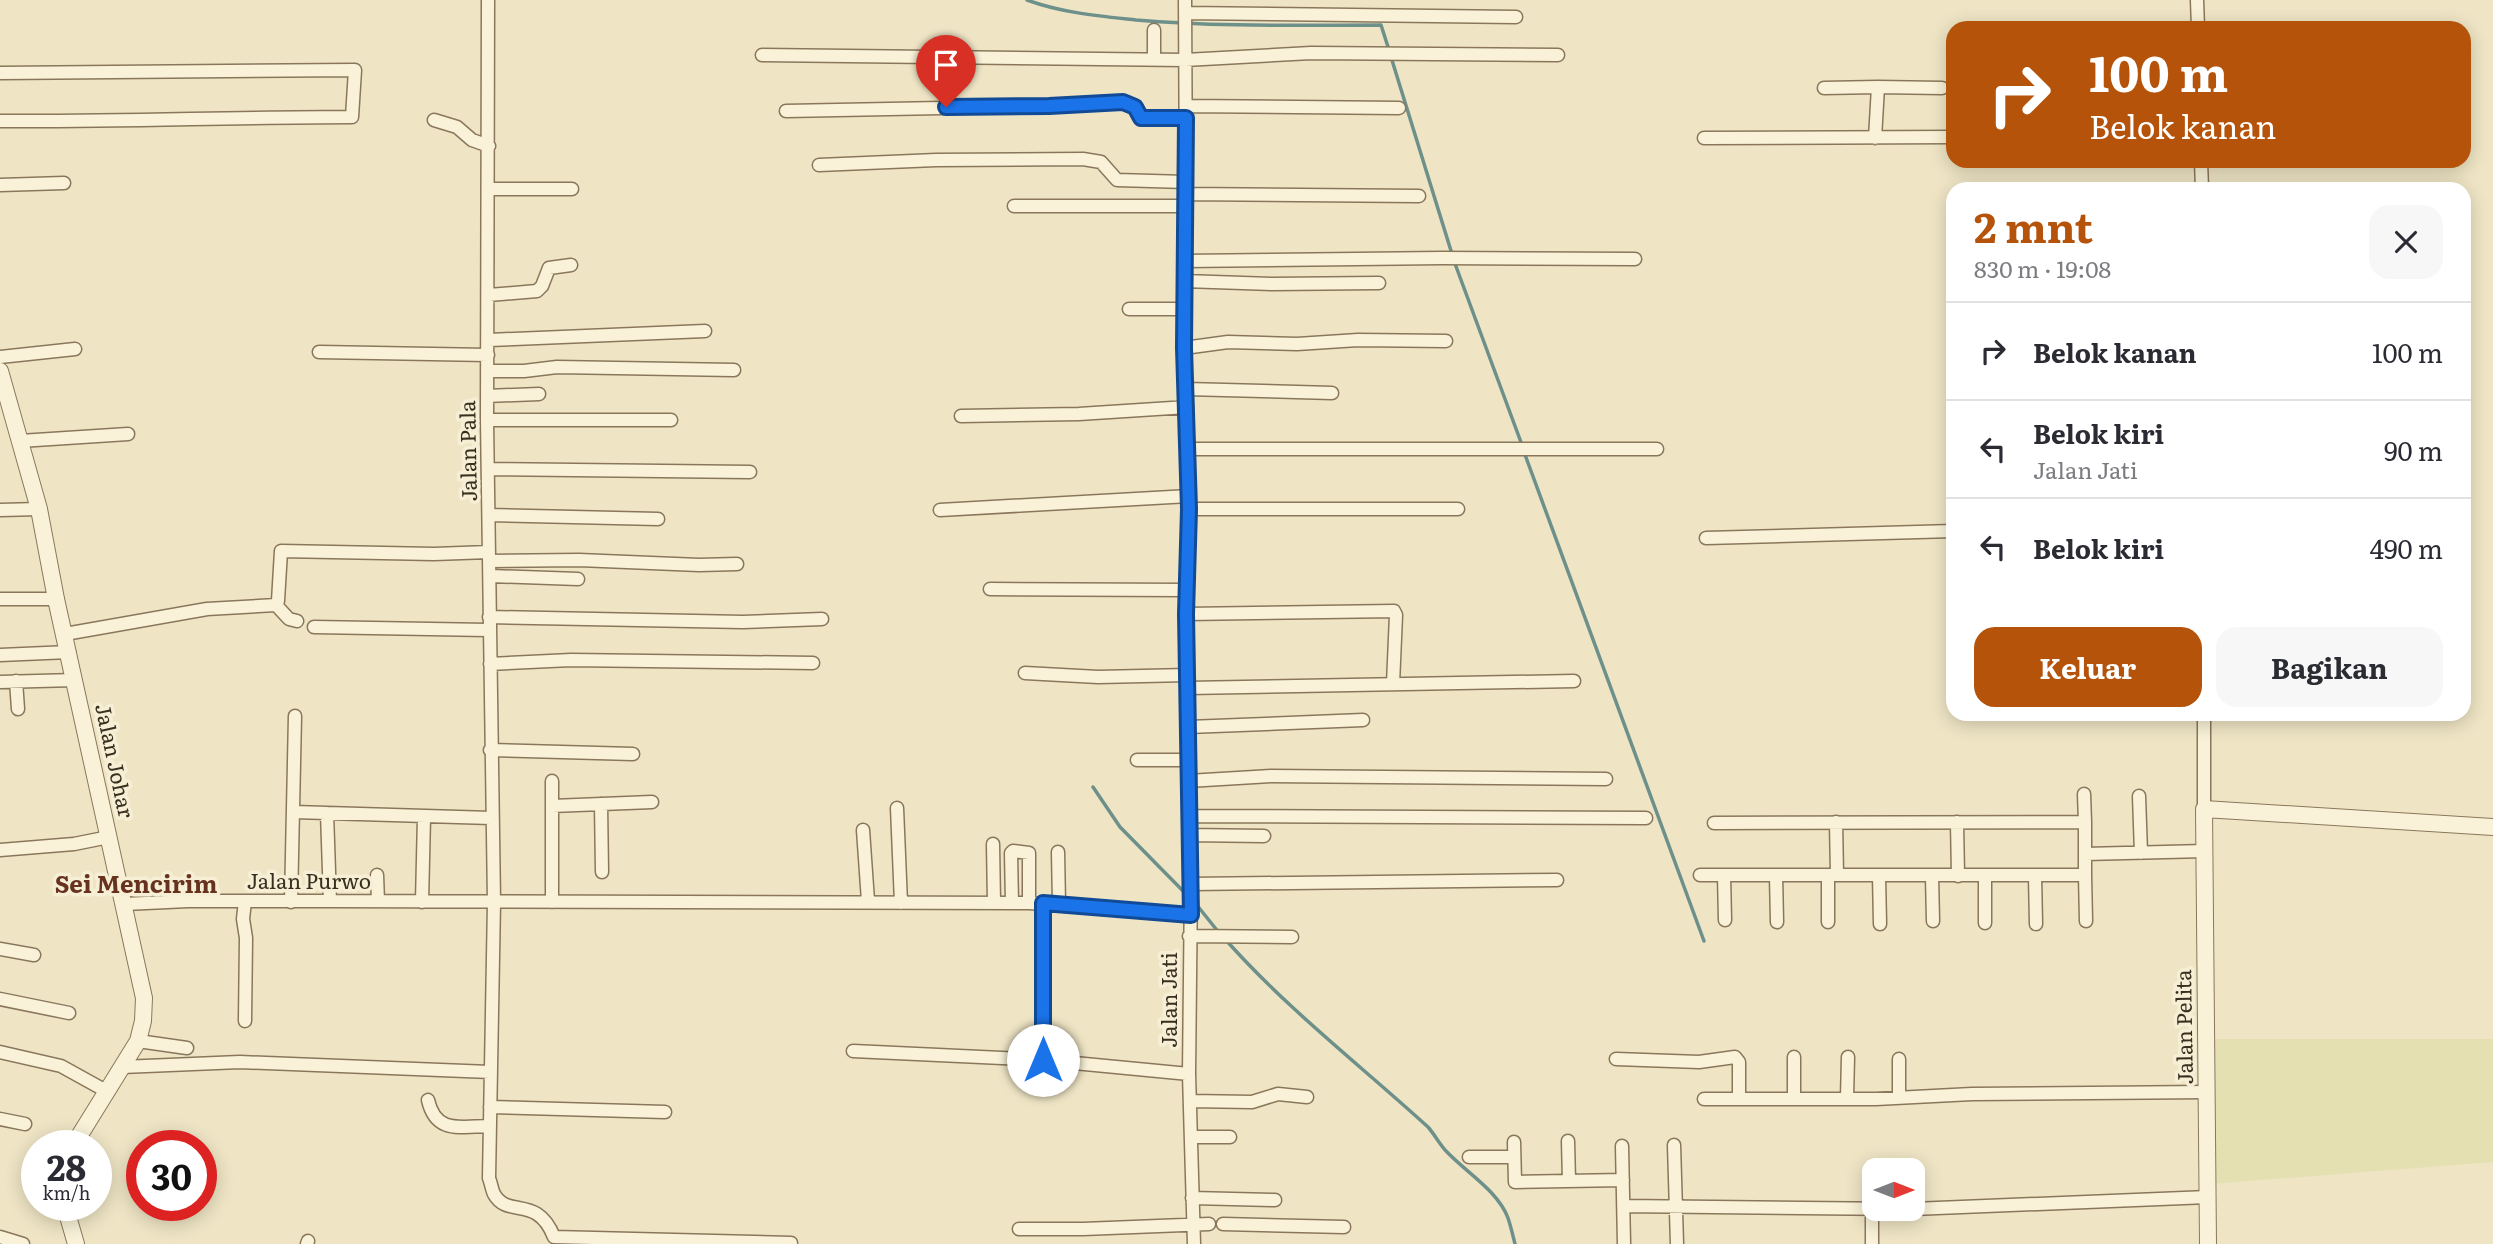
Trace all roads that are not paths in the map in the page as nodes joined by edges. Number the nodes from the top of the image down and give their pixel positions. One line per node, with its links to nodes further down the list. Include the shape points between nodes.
1 (488, 0): 25 (street, Jalan Pala)
2 (1409, 0): 5 (street)
3 (2197, 0): 7 (street)
4 (1185, 11): 5 (street); 12 (street, Jalan Jati)
5 (1410, 16): 6 (street)
6 (1517, 17)
7 (2198, 21)
8 (1154, 30): 11 (street)
9 (762, 55): 11 (street)
10 (1558, 55): 12 (street, via 1311,53)
11 (1154, 60): 12 (street)
12 (1185, 60): 19 (street, Jalan Jati)
13 (0, 73): 21 (street, via 355,70 352,117)
14 (1824, 88): 15 (street)
15 (1878, 88): 16 (street); 24 (street)
16 (1942, 88)
17 (1399, 108): 19 (street)
18 (786, 111): 19 (street, via 1123,102 1135,107 1141,118)
19 (1186, 112): 31 (street, Jalan Jati)
20 (434, 120): 25 (street, via 457,127 471,140)
21 (0, 121)
22 (1946, 137): 24 (street)
23 (1704, 138): 24 (street)
24 (1875, 138)
25 (489, 146): 29 (street, Jalan Pala)
26 (819, 165): 31 (street, via 1083,159 1101,162 1117,180)
27 (64, 183): 28 (street)
28 (0, 185)
29 (488, 189): 30 (street); 39 (street, Jalan Pala)
30 (572, 189)
31 (1186, 194): 32 (street); 33 (street); 35 (street, Jalan Jati)
32 (1419, 196)
33 (1014, 206)
34 (1635, 259): 35 (street)
35 (1185, 261): 37 (street, Jalan Jati)
36 (571, 265): 39 (street, via 549,268 537,291)
37 (1184, 281): 38 (street); 41 (street, Jalan Jati)
38 (1378, 283)
39 (489, 295): 43 (street, Jalan Pala)
40 (1129, 309): 41 (street)
41 (1184, 309): 45 (street, Jalan Jati)
42 (705, 331): 43 (street)
43 (489, 340): 48 (street, Jalan Pala)
44 (1446, 341): 45 (street, via 1228,342)
45 (1184, 348): 53 (street, Jalan Jati)
46 (75, 349): 49 (street)
47 (320, 352): 48 (street)
48 (488, 355): 52 (street, Jalan Pala)
49 (0, 357)
50 (734, 370): 52 (street, via 557,367)
51 (0, 371): 62 (street, Jalan Johar)
52 (488, 371): 56 (street, Jalan Pala)
53 (1186, 389): 54 (street); 57 (street, Jalan Jati)
54 (1332, 393)
55 (539, 394): 56 (street)
56 (487, 396): 59 (street, Jalan Pala)
57 (1187, 407): 58 (street); 63 (street, Jalan Jati)
58 (961, 416)
59 (487, 420): 60 (street); 65 (street, Jalan Pala)
60 (671, 420)
61 (128, 434): 62 (street)
62 (20, 442): 68 (street, Jalan Johar)
63 (1188, 449): 64 (street); 67 (street, Jalan Jati)
64 (1657, 449)
65 (488, 469): 66 (street); 72 (street, Jalan Pala)
66 (750, 472)
67 (1189, 503): 69 (street); 71 (street); 81 (street, Jalan Jati)
68 (38, 509): 70 (street); 83 (street, Jalan Johar)
69 (1458, 509)
70 (0, 510)
71 (940, 510)
72 (490, 515): 73 (street); 76 (street, Jalan Pala)
73 (658, 519)
74 (1946, 531): 75 (street)
75 (1706, 538)
76 (490, 556): 77 (street); 78 (street, Jalan Pala); 84 (street, via 281,551)
77 (737, 564)
78 (490, 576): 79 (street); 88 (street, Jalan Pala)
79 (578, 579)
80 (990, 589): 81 (street)
81 (1187, 590): 85 (street, Jalan Jati)
82 (0, 599): 83 (street)
83 (56, 599): 90 (street, Jalan Johar)
84 (276, 605): 87 (street); 90 (street, via 207,609)
85 (1186, 614): 98 (street, Jalan Jati); 101 (street, via 1394,611)
86 (822, 619): 88 (street)
87 (296, 621)
88 (489, 624): 89 (street); 94 (street, Jalan Pala)
89 (314, 627)
90 (65, 634): 91 (street, Jalan Johar)
91 (69, 652): 92 (street); 97 (street, Jalan Johar)
92 (0, 656)
93 (813, 663): 94 (street, via 571,660)
94 (490, 664): 107 (street, Jalan Pala)
95 (1025, 673): 98 (street)
96 (16, 681): 97 (street); 100 (street); 102 (street)
97 (75, 681): 135 (street, Jalan Johar)
98 (1188, 681): 101 (street); 106 (street, Jalan Jati)
99 (1574, 681): 101 (street)
100 (0, 682)
101 (1393, 684)
102 (18, 709)
103 (295, 716): 121 (street)
104 (1363, 720): 106 (street)
105 (2204, 721): 120 (street)
106 (1188, 727): 110 (street, Jalan Jati)
107 (490, 750): 108 (street); 125 (street, Jalan Pala)
108 (633, 754)
109 (1137, 760): 110 (street)
110 (1188, 760): 113 (street, Jalan Jati)
111 (1606, 779): 113 (street, via 1271,776)
112 (552, 781): 118 (street)
113 (1188, 781): 123 (street, Jalan Jati)
114 (2084, 794): 129 (street)
115 (2139, 796): 140 (street)
116 (652, 802): 117 (street)
117 (601, 804): 118 (street); 142 (street)
118 (552, 806): 163 (street)
119 (897, 808): 164 (street)
120 (2204, 809): 131 (street); 138 (street, Jalan Pelita)
121 (294, 812): 122 (street); 160 (street)
122 (327, 813): 124 (street); 157 (street)
123 (1189, 816): 126 (street); 133 (street, Jalan Jati)
124 (424, 817): 125 (street); 161 (street)
125 (491, 818): 162 (street, Jalan Pala)
126 (1646, 818)
127 (1836, 822): 128 (street); 130 (street); 147 (street)
128 (1957, 822): 129 (street); 151 (street)
129 (2085, 822): 141 (street)
130 (1714, 823)
131 (2493, 827)
132 (863, 830): 159 (street)
133 (1189, 835): 134 (street); 155 (street, Jalan Jati)
134 (1264, 836)
135 (109, 837): 137 (street); 169 (street, Jalan Johar)
136 (993, 844): 165 (street)
137 (0, 850)
138 (2205, 851): 140 (street); 200 (street, Jalan Pelita)
139 (1058, 852): 170 (street)
140 (2141, 853): 141 (street)
141 (2085, 854): 149 (street)
142 (602, 872)
143 (377, 875): 158 (street)
144 (1700, 875): 145 (street)
145 (1724, 875): 146 (street); 172 (street)
146 (1776, 875): 147 (street); 175 (street)
147 (1832, 875): 148 (street); 176 (street)
148 (1879, 875): 150 (street); 178 (street)
149 (2085, 875): 153 (street); 174 (street)
150 (1932, 876): 151 (street); 173 (street)
151 (1958, 876): 152 (street)
152 (1984, 876): 153 (street); 177 (street)
153 (2035, 876): 179 (street)
154 (1557, 880): 155 (street)
155 (1191, 888): 171 (street, Jalan Jati)
156 (245, 901): 160 (street, Jalan Purwo); 169 (street, Jalan Purwo); 186 (street)
157 (330, 901): 158 (street, Jalan Purwo); 160 (street, Jalan Purwo)
158 (378, 901): 161 (street, Jalan Purwo)
159 (868, 901): 163 (street, Jalan Purwo); 164 (street, Jalan Purwo)
160 (290, 902)
161 (422, 902): 162 (street, Jalan Purwo)
162 (494, 902): 163 (street, Jalan Purwo); 197 (street, Jalan Pala)
163 (552, 902)
164 (901, 903): 165 (street, Jalan Purwo)
165 (994, 903): 166 (street, Jalan Purwo)
166 (1012, 903): 167 (street, Jalan Purwo); 167 (street, via 1013,851 1030,855)
167 (1029, 903): 168 (street, Jalan Purwo)
168 (1043, 903): 170 (street, Jalan Purwo); 195 (street)
169 (125, 904): 187 (street, Jalan Johar, via 144,998)
170 (1059, 904): 171 (street, Jalan Purwo)
171 (1191, 910): 180 (street, Jalan Jati)
172 (1725, 920)
173 (1933, 921)
174 (2086, 921)
175 (1777, 922)
176 (1828, 922)
177 (1985, 923)
178 (1880, 924)
179 (2036, 924)
180 (1189, 936): 181 (street); 198 (street, Jalan Jati)
181 (1292, 937)
182 (0, 949): 183 (street)
183 (34, 955)
184 (0, 999): 185 (street)
185 (69, 1013)
186 (245, 1021)
187 (138, 1041): 188 (street); 196 (street, Jalan Johar)
188 (187, 1048)
189 (853, 1051): 195 (street)
190 (0, 1052): 199 (street, via 61,1066)
191 (1794, 1057): 202 (street)
192 (1848, 1057): 203 (street)
193 (1616, 1059): 206 (street, via 1699,1062 1735,1057 1739,1062)
194 (1899, 1059): 204 (street)
195 (1043, 1060): 198 (street)
196 (122, 1067): 197 (street, via 240,1062); 199 (street, Jalan Johar)
197 (490, 1072): 209 (street, Jalan Pala)
198 (1189, 1074): 208 (street, Jalan Jati)
199 (108, 1092): 214 (street, Jalan Johar)
200 (2207, 1092): 204 (street); 225 (street, Jalan Pelita)
201 (1307, 1097): 208 (street, via 1278,1094 1252,1102)
202 (1794, 1098): 203 (street); 206 (street)
203 (1847, 1098): 204 (street)
204 (1899, 1098)
205 (1704, 1099): 206 (street)
206 (1739, 1099)
207 (428, 1100): 213 (street, via 430,1112 442,1124)
208 (1190, 1101): 215 (street, Jalan Jati)
209 (490, 1107): 210 (street); 213 (street, Jalan Pala)
210 (665, 1112)
211 (0, 1119): 212 (street)
212 (25, 1124)
213 (490, 1126): 240 (street, Jalan Pala, via 489,1178 494,1195 506,1205 538,1212 554,1237)
214 (84, 1130)
215 (1191, 1137): 216 (street); 226 (street, Jalan Jati)
216 (1230, 1137)
217 (1568, 1141): 224 (street)
218 (1514, 1142): 222 (street)
219 (1674, 1145): 229 (street)
220 (1622, 1146): 223 (street)
221 (1469, 1157): 222 (street)
222 (1514, 1157): 224 (street, via 1515,1182)
223 (1623, 1180): 224 (street); 228 (street)
224 (1569, 1181)
225 (2208, 1197): 230 (street); 247 (street, Jalan Pelita)
226 (1192, 1198): 227 (street); 236 (street, Jalan Jati)
227 (1275, 1200)
228 (1623, 1206): 229 (street); 244 (street)
229 (1676, 1207): 231 (street); 245 (street)
230 (1925, 1209)
231 (1862, 1210)
232 (69, 1221): 242 (street)
233 (1872, 1222): 246 (street)
234 (1209, 1224): 236 (street)
235 (1223, 1224): 237 (street)
236 (1193, 1225): 238 (street); 243 (street, Jalan Jati)
237 (1344, 1227)
238 (1019, 1229)
239 (0, 1237): 241 (street)
240 (791, 1243)
241 (23, 1244)
242 (76, 1244)
243 (1194, 1244)
244 (1624, 1244)
245 (1677, 1244)
246 (1872, 1244)
247 (2208, 1244)

